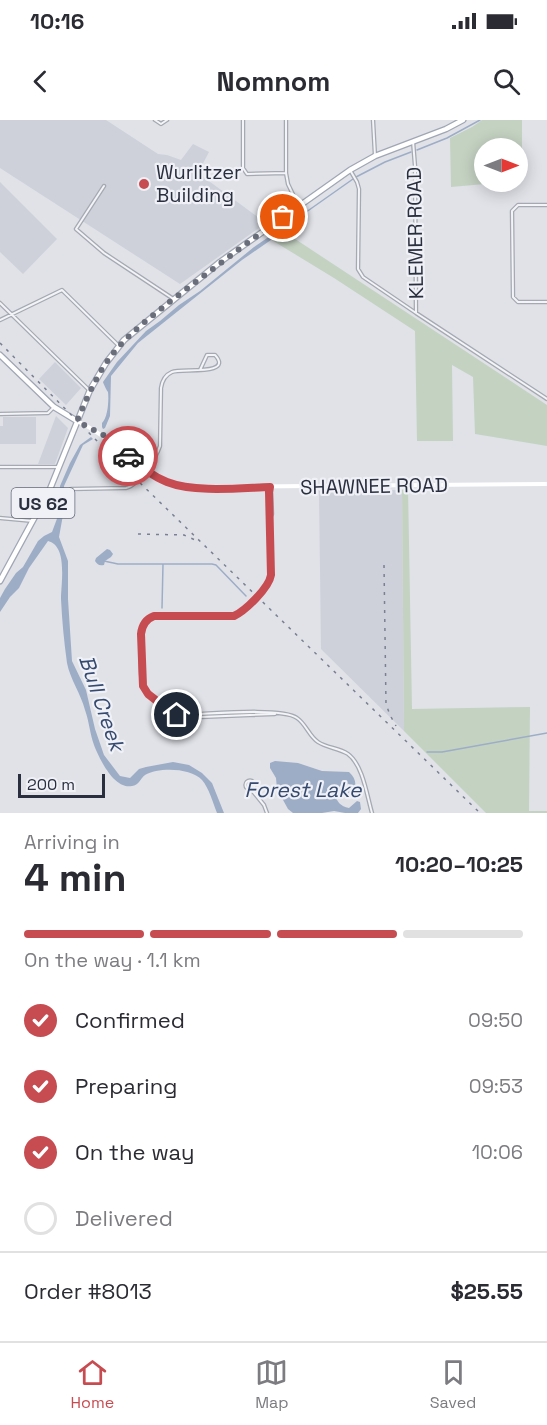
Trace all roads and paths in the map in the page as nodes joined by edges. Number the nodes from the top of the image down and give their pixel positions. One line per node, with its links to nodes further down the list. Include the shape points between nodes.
1 (155, 120): 2 (street, via 161,124)
2 (167, 120)
3 (243, 120): 10 (street, via 243,168 247,174)
4 (286, 120): 10 (street)
5 (373, 120): 8 (street)
6 (463, 120): 7 (main road, US 62)
7 (413, 141): 8 (main road, US 62); 17 (street, KLEMER ROAD)
8 (375, 156): 9 (main road, US 62)
9 (350, 171): 13 (main road, US 62); 17 (street, via 358,189 358,269 363,277)
10 (286, 173): 13 (street)
11 (104, 186): 14 (street, via 76,229 104,253)
12 (547, 205): 15 (street, via 518,205 512,210 513,297 518,302)
13 (299, 206): 14 (main road, US 62)
14 (174, 299): 20 (main road, US 62)
15 (547, 302)
16 (0, 303): 18 (street)
17 (416, 313): 24 (street, KLEMER ROAD)
18 (12, 314): 19 (street); 20 (street, via 62,290); 23 (street)
19 (0, 320)
20 (119, 346): 23 (main road, US 62)
21 (0, 355): 25 (main road)
22 (200, 370): 22 (street, via 219,366 218,357 207,355); 30 (street, via 173,372 163,381 160,446)
23 (90, 390): 27 (main road, US 62)
24 (547, 399)
25 (54, 407): 26 (street, via 48,413); 27 (main road)
26 (0, 414)
27 (77, 421): 29 (main road, US 62); 30 (main road, SHAWNEE ROAD, via 105,436)
28 (0, 467): 29 (street)
29 (60, 467): 35 (main road, US 62)
30 (146, 470): 32 (main road, SHAWNEE ROAD, via 168,482 191,487); 33 (street, via 129,488)
31 (547, 484): 32 (main road, SHAWNEE ROAD)
32 (270, 487): 39 (street, via 267,586 241,612 231,616 148,619 141,634 144,689 174,714 182,716 290,714 298,718 317,742 353,759)
33 (71, 489)
34 (0, 518): 35 (street)
35 (33, 521): 36 (main road, US 62)
36 (0, 581)
37 (251, 789): 38 (street)
38 (267, 813)
39 (372, 813)

